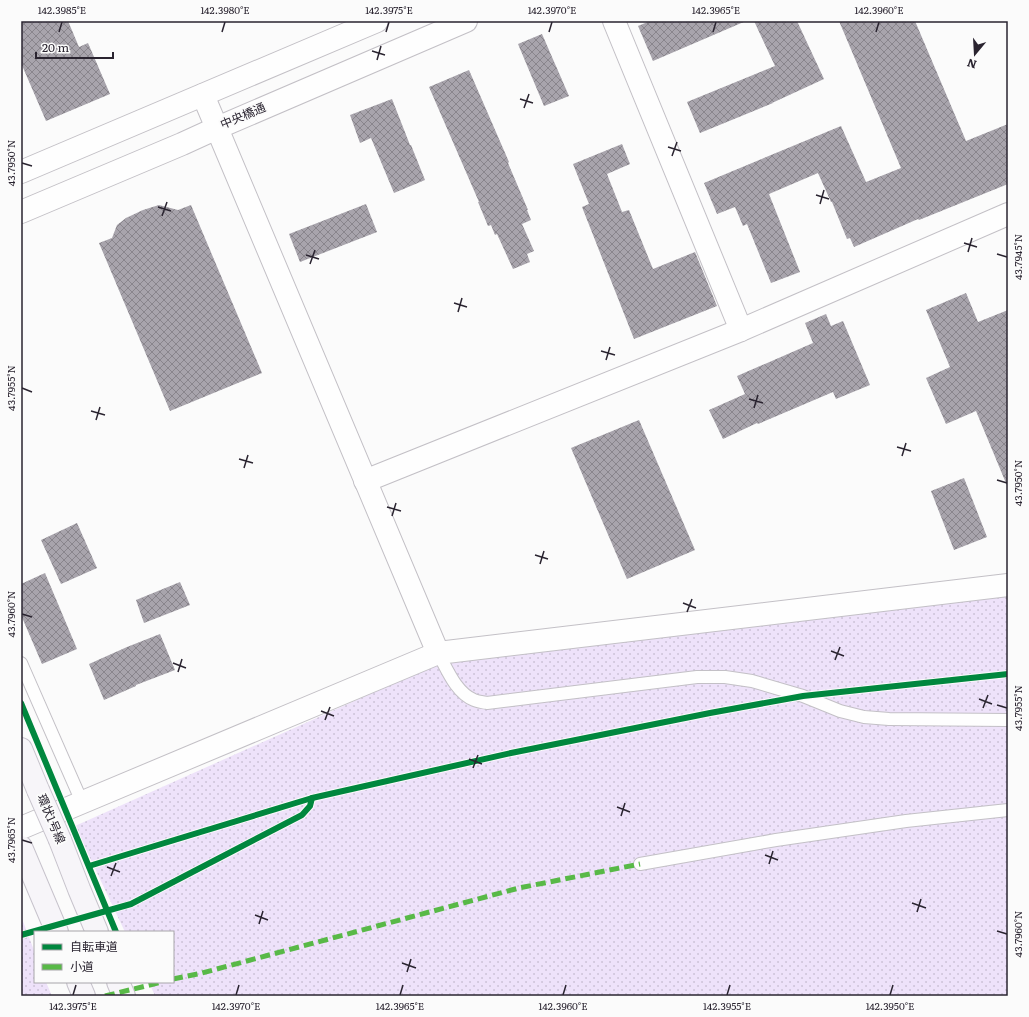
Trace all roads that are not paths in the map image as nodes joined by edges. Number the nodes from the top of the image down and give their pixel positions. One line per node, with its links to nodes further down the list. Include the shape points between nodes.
1 (377, 21): 4 (street)
2 (466, 21): 5 (street, 中央橋通)
3 (614, 21): 9 (street)
4 (203, 95): 5 (street); 6 (street)
5 (217, 128): 7 (street, 中央橋通); 10 (street)
6 (21, 172)
7 (21, 212)
8 (1008, 214): 9 (street)
9 (741, 330): 10 (street)
10 (365, 481): 12 (street)
11 (1008, 584): 12 (street)
12 (438, 653): 14 (lane, via 458,689 476,701 487,703 697,677 725,677 752,681 864,717); 16 (street)
13 (21, 663): 16 (lane)
14 (1008, 720)
15 (21, 750): 22 (main road, 環状1号線, bridge)
16 (82, 802): 18 (street)
17 (1008, 810): 20 (lane, via 906,821 776,840)
18 (21, 828)
19 (23, 851): 21 (main road)
20 (640, 864)
21 (57, 931)
22 (97, 931)
23 (78, 983): 25 (main road)
24 (118, 983): 26 (main road)
25 (84, 996)
26 (124, 996)

